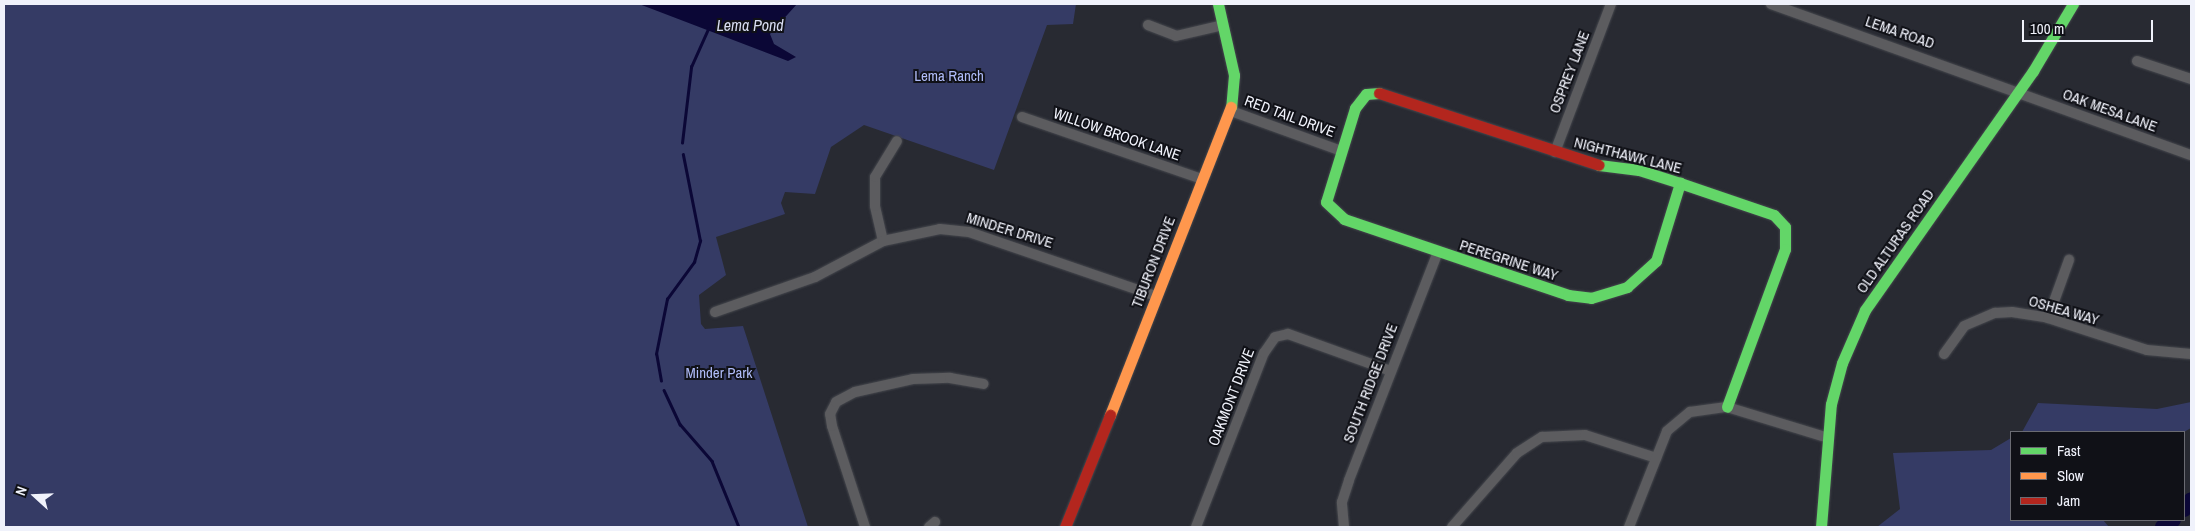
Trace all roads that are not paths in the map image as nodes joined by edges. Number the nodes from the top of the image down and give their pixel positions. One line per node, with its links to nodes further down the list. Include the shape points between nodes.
1 (1218, 4): 6 (street, TIBURON DRIVE)
2 (1611, 4): 14 (street, OSPREY LANE)
3 (1771, 4): 9 (street, LEMA ROAD)
4 (2073, 4): 9 (street, OLD ALTURAS ROAD)
5 (1148, 25): 6 (street, via 1173,36)
6 (1223, 25): 10 (street, TIBURON DRIVE, via 1234,76)
7 (2137, 61): 8 (street)
8 (2191, 79)
9 (2019, 90): 15 (street, OAK MESA LANE); 29 (street, OLD ALTURAS ROAD, via 1865,310 1842,363)
10 (1231, 111): 13 (street, RED TAIL DRIVE); 16 (street, TIBURON DRIVE)
11 (1022, 117): 16 (street, WILLOW BROOK LANE)
12 (897, 141): 18 (street, via 875,178 874,200)
13 (1339, 150): 14 (street, NIGHTHAWK LANE, via 1359,100 1376,92); 19 (street, PEREGRINE WAY, via 1327,198 1331,212)
14 (1555, 152): 17 (street, NIGHTHAWK LANE)
15 (2191, 155)
16 (1202, 179): 21 (street, TIBURON DRIVE)
17 (1680, 183): 19 (street, PEREGRINE WAY, via 1656,261 1627,287 1608,294 1568,295); 28 (street, NIGHTHAWK LANE, via 1774,215 1787,233 1785,249)
18 (883, 241): 21 (street, MINDER DRIVE, via 923,230 969,232); 22 (street, MINDER DRIVE, via 815,277)
19 (1438, 252): 26 (street, SOUTH RIDGE DRIVE)
20 (2069, 260): 23 (street)
21 (1156, 296): 32 (street, TIBURON DRIVE)
22 (716, 312)
23 (2048, 318): 24 (street, OSHEA WAY, via 2012,312 1978,318 1964,326); 25 (street, OSHEA WAY, via 2131,346)
24 (1944, 354)
25 (2191, 354)
26 (1391, 371): 33 (street, OAKMONT DRIVE, via 1288,334 1276,337 1266,348); 34 (street, SOUTH RIDGE DRIVE, via 1345,490)
27 (983, 384): 31 (street, via 950,378 913,379 855,392 836,402 830,414 832,426)
28 (1727, 407): 29 (street); 30 (street, via 1702,408 1682,416 1667,431)
29 (1825, 437): 37 (street, OLD ALTURAS ROAD)
30 (1656, 458): 35 (street, via 1585,435 1542,438 1517,453); 36 (street)
31 (865, 527)
32 (1064, 527)
33 (1196, 527)
34 (1344, 527)
35 (1452, 527)
36 (1629, 527)
37 (1821, 527)

